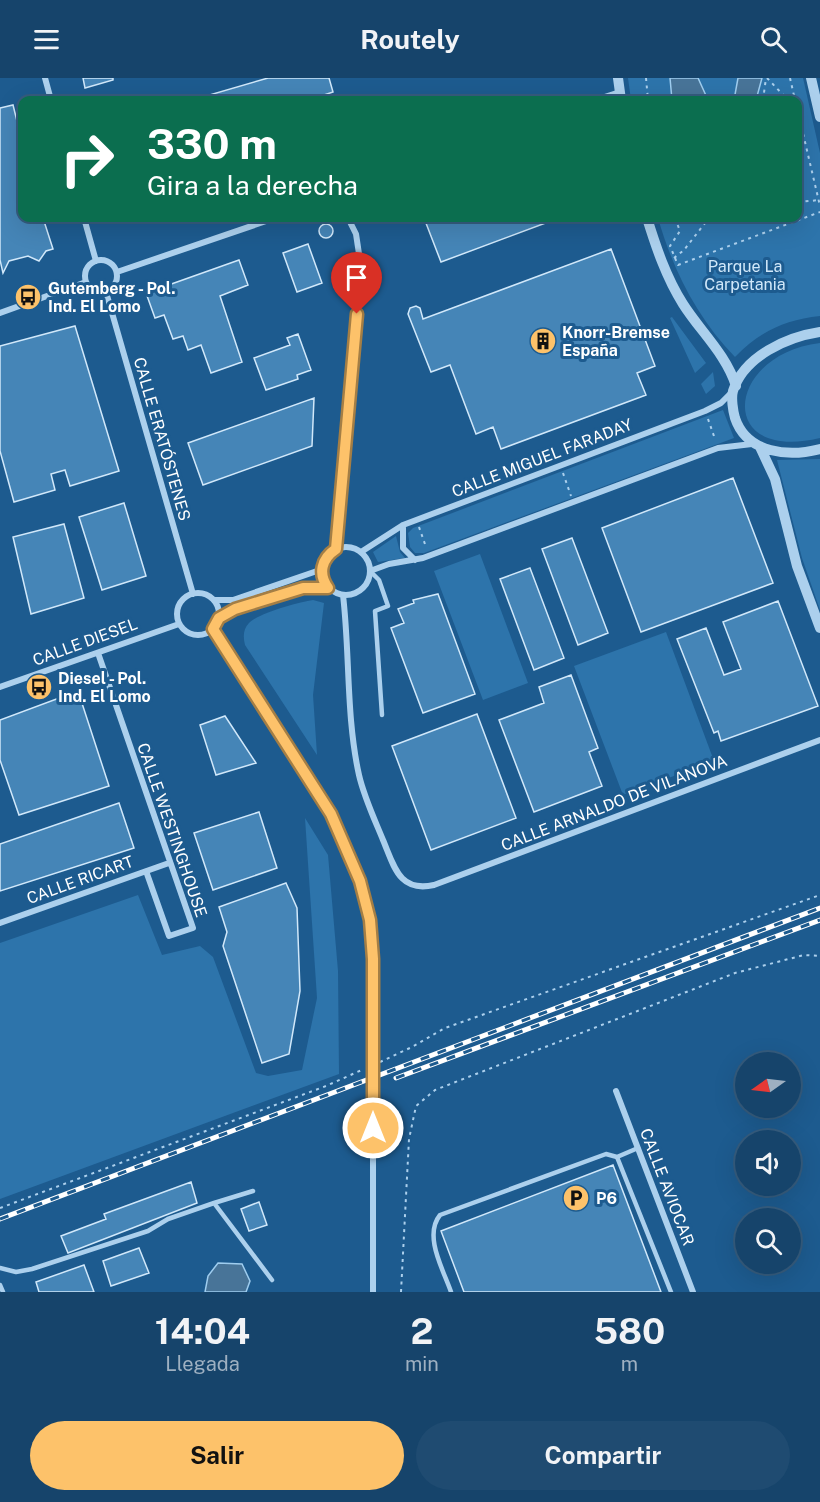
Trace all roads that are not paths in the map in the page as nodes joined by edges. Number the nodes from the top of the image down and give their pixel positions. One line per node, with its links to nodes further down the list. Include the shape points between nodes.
1 (45, 78): 4 (street)
2 (618, 78): 5 (street)
3 (811, 78): 6 (street)
4 (50, 96)
5 (621, 96)
6 (820, 117)
7 (85, 222): 11 (street)
8 (263, 222): 12 (street)
9 (350, 222): 21 (street, via 361,267)
10 (649, 222): 17 (street, via 673,287 728,365)
11 (96, 261): 12 (street, via 106,261); 13 (street, via 88,267)
12 (117, 272): 14 (street, via 116,282)
13 (86, 282): 14 (street, via 93,290); 15 (street)
14 (106, 292): 27 (street, CALLE ERATÓSTENES)
15 (0, 313)
16 (820, 332): 17 (street, via 801,335 756,359)
17 (734, 389): 18 (street, via 736,421); 20 (street, CALLE MIGUEL FARADAY, via 721,403 705,411)
18 (756, 445): 19 (street, via 791,454); 23 (street, via 718,448); 32 (street, via 775,479 797,566)
19 (820, 449)
20 (404, 525): 22 (street, CALLE MIGUEL FARADAY); 23 (street, via 403,548)
21 (336, 549): 22 (street, via 349,547); 24 (street)
22 (361, 552): 25 (street)
23 (415, 560): 25 (street)
24 (322, 567): 26 (street, via 322,578); 29 (street, via 233,600)
25 (370, 571): 28 (street, via 365,586); 36 (lane, via 379,580 388,606 375,611)
26 (328, 588): 28 (street); 30 (street, via 303,588 235,609)
27 (193, 594): 29 (street); 31 (street, via 177,610)
28 (343, 595): 37 (street, CALLE ARNALDO DE VILANOVA, via 359,774 398,873 403,881 417,887 434,885)
29 (214, 600): 30 (street)
30 (219, 618): 33 (street)
31 (179, 624): 33 (street, via 195,635); 34 (street, CALLE DIESEL)
32 (820, 628)
33 (213, 629): 50 (street, bridge, via 331,814 354,862 370,920)
34 (98, 653): 35 (street, CALLE DIESEL); 38 (street, CALLE WESTINGHOUSE)
35 (0, 687)
36 (382, 715)
37 (820, 740)
38 (169, 863): 39 (street, CALLE RICART); 39 (street, CALLE WESTINGHOUSE, via 192,928 169,936)
39 (146, 871): 40 (street, CALLE RICART)
40 (0, 923)
41 (616, 1091): 42 (street, CALLE AVIOCAR)
42 (638, 1148): 43 (lane); 53 (street, CALLE AVIOCAR)
43 (617, 1156): 51 (lane, via 606,1154 440,1215 435,1224 434,1243); 52 (lane)
44 (253, 1191): 45 (lane)
45 (214, 1203): 46 (lane, via 168,1219 148,1231 32,1269 16,1272); 47 (lane)
46 (0, 1268)
47 (272, 1280)
48 (0, 1285): 49 (lane)
49 (3, 1292)
50 (373, 1292)
51 (452, 1292)
52 (671, 1292)
53 (693, 1292)

